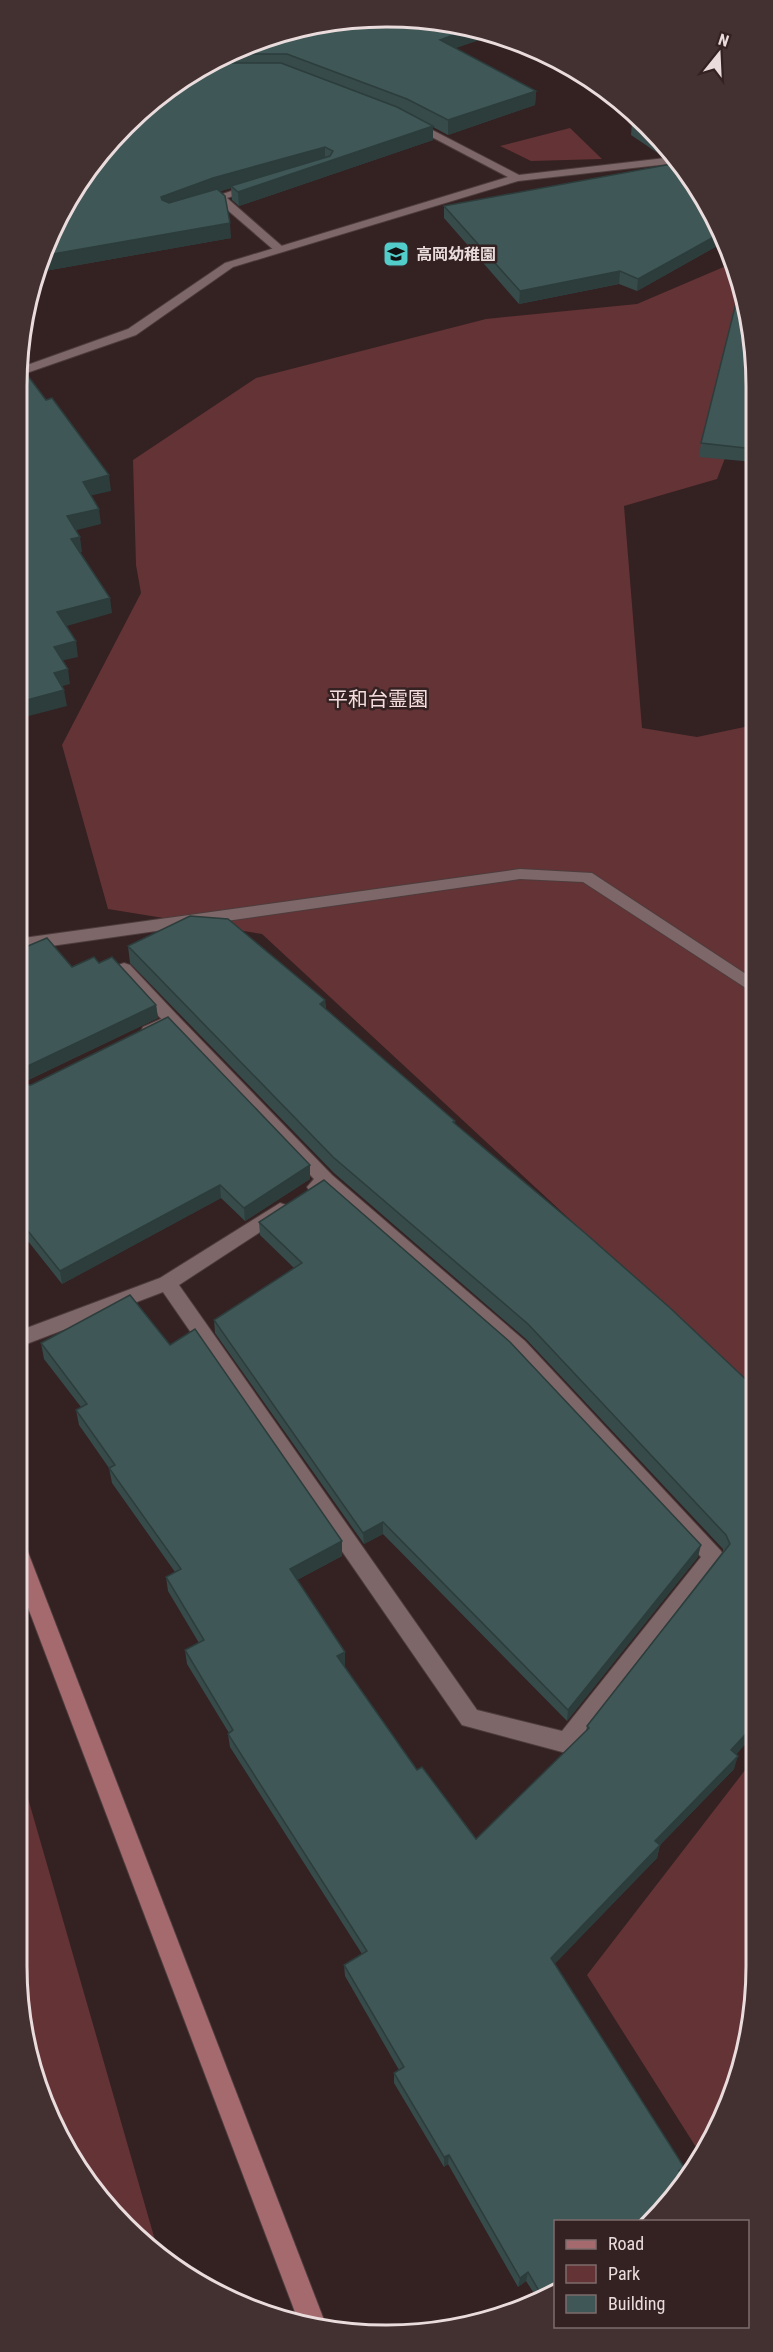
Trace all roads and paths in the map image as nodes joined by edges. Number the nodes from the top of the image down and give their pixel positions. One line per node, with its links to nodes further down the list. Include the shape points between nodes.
1 (402, 117): 3 (street)
2 (667, 161): 3 (street)
3 (517, 178): 7 (street)
4 (262, 184): 5 (street)
5 (219, 197): 6 (street); 7 (street)
6 (190, 206)
7 (279, 249): 8 (street, via 229,265 132,332)
8 (28, 369)
9 (27, 943): 11 (street, via 520,874 586,877)
10 (124, 969): 12 (street)
11 (746, 981)
12 (172, 1020): 13 (street); 14 (street)
13 (131, 1040)
14 (326, 1180): 15 (street); 15 (street, via 518,1347 714,1557 566,1743 470,1718)
15 (166, 1283): 16 (street)
16 (27, 1336)
17 (27, 1576): 18 (street)
18 (311, 2317)

